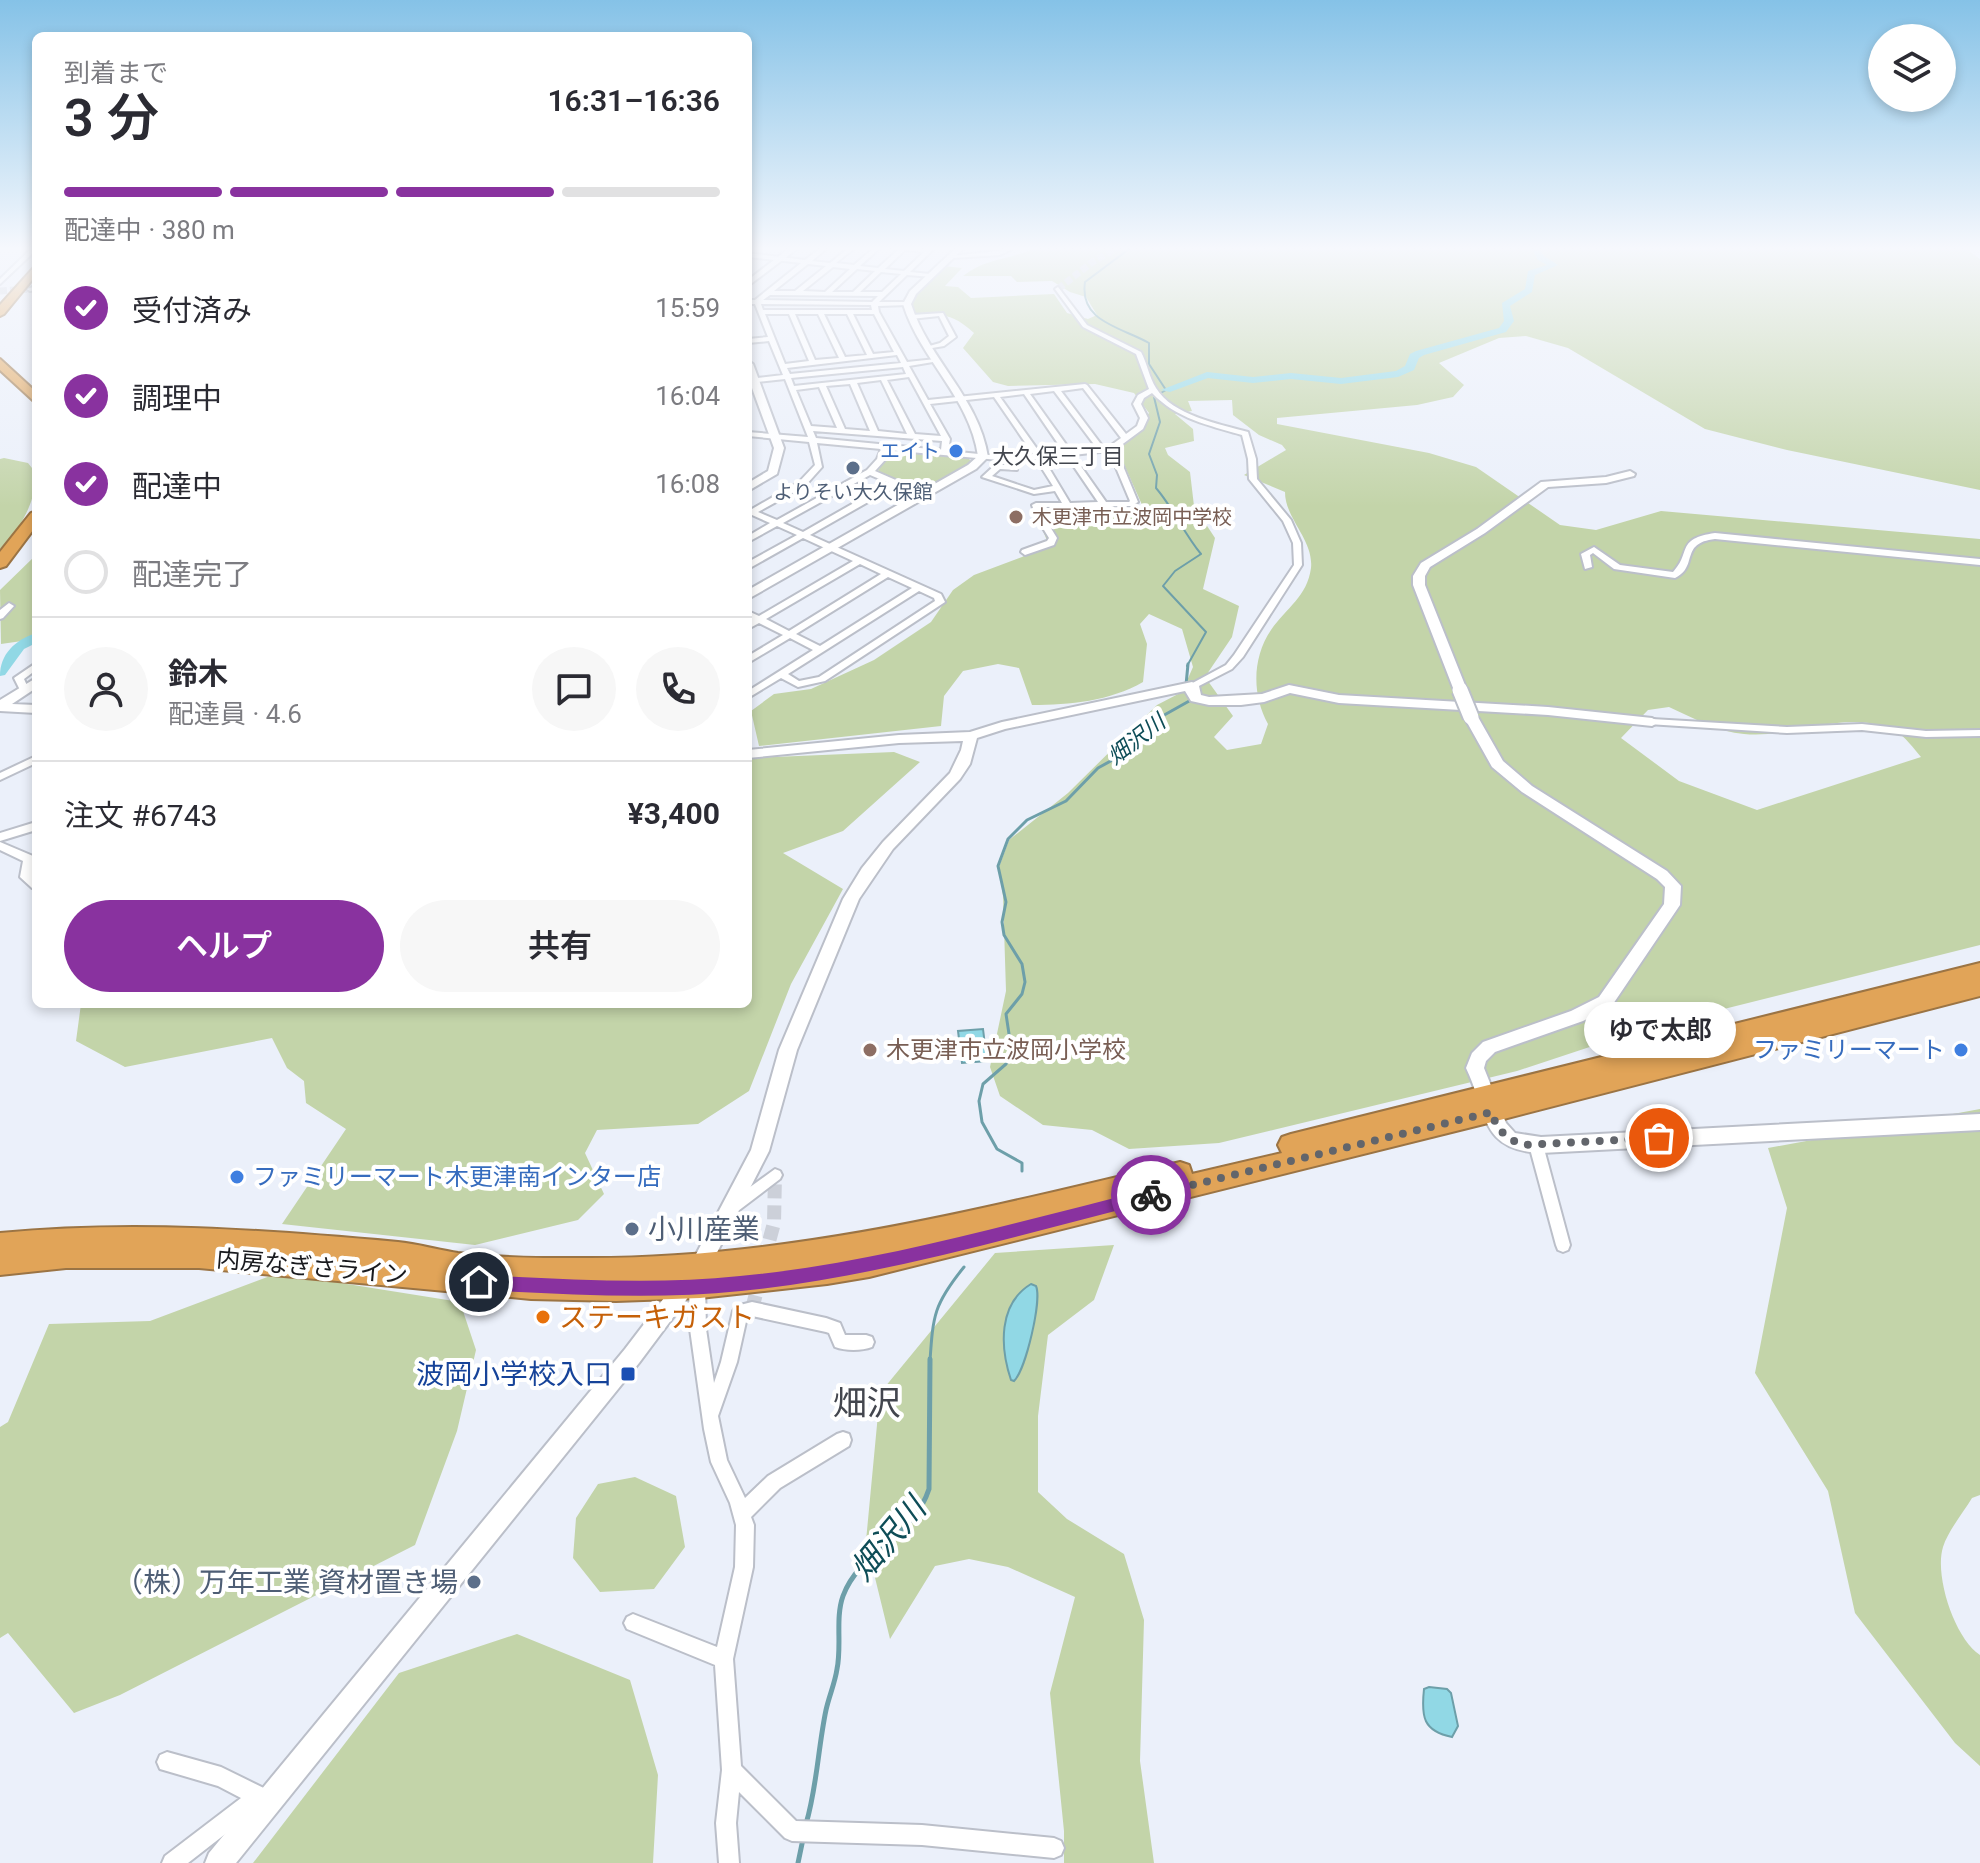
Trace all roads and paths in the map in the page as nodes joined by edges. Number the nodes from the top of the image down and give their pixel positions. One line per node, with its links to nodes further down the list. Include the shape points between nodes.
1 (770, 333): 9 (street)
2 (800, 333): 17 (street)
3 (830, 333): 14 (street)
4 (859, 333): 13 (street)
5 (888, 333): 12 (street)
6 (920, 333): 11 (street)
7 (952, 333): 11 (street, via 942,345)
8 (1099, 333): 30 (street, via 1139,353)
9 (772, 339): 10 (street); 19 (street)
10 (752, 341)
11 (928, 348): 15 (street)
12 (900, 353): 13 (street); 18 (street)
13 (871, 356): 14 (street)
14 (843, 359): 17 (street)
15 (936, 361): 18 (street); 34 (street)
16 (0, 363): 33 (highway)
17 (813, 363): 19 (street)
18 (906, 364): 20 (street); 22 (street)
19 (783, 366): 22 (street)
20 (912, 375): 23 (street); 35 (street)
21 (0, 376): 36 (highway)
22 (787, 377): 24 (street); 28 (street)
23 (883, 378): 25 (street); 41 (street)
24 (752, 381)
25 (853, 382): 27 (street); 39 (street)
26 (752, 383): 42 (street)
27 (822, 385): 28 (street); 38 (street)
28 (792, 388): 37 (street)
29 (1055, 388): 31 (street); 43 (street, via 1085,386); 48 (street)
30 (1153, 390): 43 (street, via 1137,404 1144,418 1140,427); 90 (street, via 1191,418 1245,434 1253,479 1287,520 1299,555 1298,565 1238,657)
31 (1025, 391): 32 (street); 50 (street)
32 (995, 394): 34 (street); 52 (street)
33 (32, 395)
34 (959, 398): 35 (street); 51 (street, via 979,432)
35 (927, 402): 44 (street)
36 (32, 407)
37 (808, 428): 38 (street); 45 (street)
38 (842, 431): 39 (street)
39 (875, 433): 41 (street)
40 (752, 434): 42 (street)
41 (912, 436): 44 (street)
42 (775, 437): 45 (street); 56 (street, via 779,457 773,472)
43 (1125, 438): 47 (street)
44 (946, 439): 49 (street)
45 (813, 441): 46 (street); 61 (street, via 819,465 814,474)
46 (885, 447): 49 (street); 54 (street)
47 (1112, 448): 48 (street); 59 (street, via 1134,502)
48 (1102, 450): 50 (street)
49 (944, 453): 51 (street)
50 (1071, 454): 52 (street); 59 (street)
51 (983, 457): 53 (street); 68 (street)
52 (1039, 457): 53 (street); 58 (street)
53 (1014, 463): 57 (street, via 1024,484); 57 (street, via 986,477)
54 (870, 472): 64 (street); 65 (street, via 895,483)
55 (1630, 474): 107 (street, bridge, via 1545,484 1425,565 1419,576 1471,717 1497,764 1673,886 1672,905 1605,1002 1489,1047 1478,1058 1475,1068)
56 (752, 485)
57 (1020, 487): 58 (street, via 1034,492)
58 (1058, 488): 60 (street)
59 (1103, 504): 60 (street)
60 (1067, 505): 69 (street, via 1036,505 1053,538)
61 (752, 510)
62 (752, 513): 64 (street)
63 (32, 521): 72 (highway)
64 (776, 524): 65 (street); 67 (street)
65 (803, 535): 68 (street); 73 (street)
66 (32, 536): 76 (highway)
67 (752, 537)
68 (832, 548): 70 (street); 78 (street)
69 (1025, 552)
70 (859, 561): 75 (street); 82 (street)
71 (1980, 562): 74 (street, via 1715,536 1690,545 1675,575 1623,569 1594,550 1585,554)
72 (0, 563)
73 (752, 564)
74 (1588, 567)
75 (887, 574): 77 (street); 84 (street)
76 (0, 575)
77 (919, 587): 85 (street); 88 (street, via 940,602 822,679 798,684)
78 (752, 593)
79 (9, 606): 80 (street)
80 (0, 616)
81 (752, 616): 82 (street)
82 (760, 619): 83 (street); 84 (street)
83 (752, 624)
84 (791, 634): 85 (street); 86 (street)
85 (819, 649): 88 (street)
86 (752, 658)
87 (32, 669): 89 (street, via 19,678)
88 (782, 675): 91 (street)
89 (30, 686): 92 (street)
90 (1192, 686): 94 (street, via 1196,698 1209,701 1264,698 1289,689 1351,700); 96 (street)
91 (752, 693)
92 (0, 707): 93 (street)
93 (32, 709)
94 (1652, 722): 95 (street)
95 (1980, 733)
96 (971, 736): 97 (street); 111 (street, via 956,774 902,830 851,899 788,1050 760,1151)
97 (752, 754)
98 (32, 761): 99 (street)
99 (0, 777)
100 (32, 827): 101 (street)
101 (0, 837)
102 (0, 846): 103 (street)
103 (32, 859): 104 (street, via 26,877)
104 (32, 882)
105 (1980, 971): 107 (highway, 内房なぎさライン)
106 (1980, 987): 107 (highway, 内房なぎさライン)
107 (1490, 1103): 109 (street, via 1494,1124 1507,1138); 115 (highway, 内房なぎさライン, via 869,1265 738,1284)
108 (1980, 1122): 109 (street)
109 (1536, 1145): 113 (street)
110 (775, 1175): 111 (street)
111 (730, 1210): 115 (street)
112 (0, 1245): 115 (highway, 内房なぎさライン, via 192,1239 474,1266)
113 (1563, 1245)
114 (0, 1263): 115 (highway, 内房なぎさライン, via 99,1255 185,1256 535,1287 620,1289)
115 (694, 1279): 117 (street); 124 (street)
116 (866, 1342): 117 (street, via 841,1342 834,1328 826,1325 741,1311)
117 (710, 1417): 119 (street, via 719,1462)
118 (843, 1440): 119 (street, via 774,1482)
119 (742, 1514): 121 (street, via 744,1567)
120 (633, 1623): 121 (street)
121 (724, 1659): 123 (street)
122 (167, 1762): 124 (street, via 221,1777)
123 (732, 1770): 125 (street, via 792,1831 922,1835); 128 (street, via 726,1823)
124 (266, 1804): 126 (street, via 244,1807); 127 (street)
125 (1054, 1848)
126 (172, 1863)
127 (219, 1863)
128 (729, 1863)

